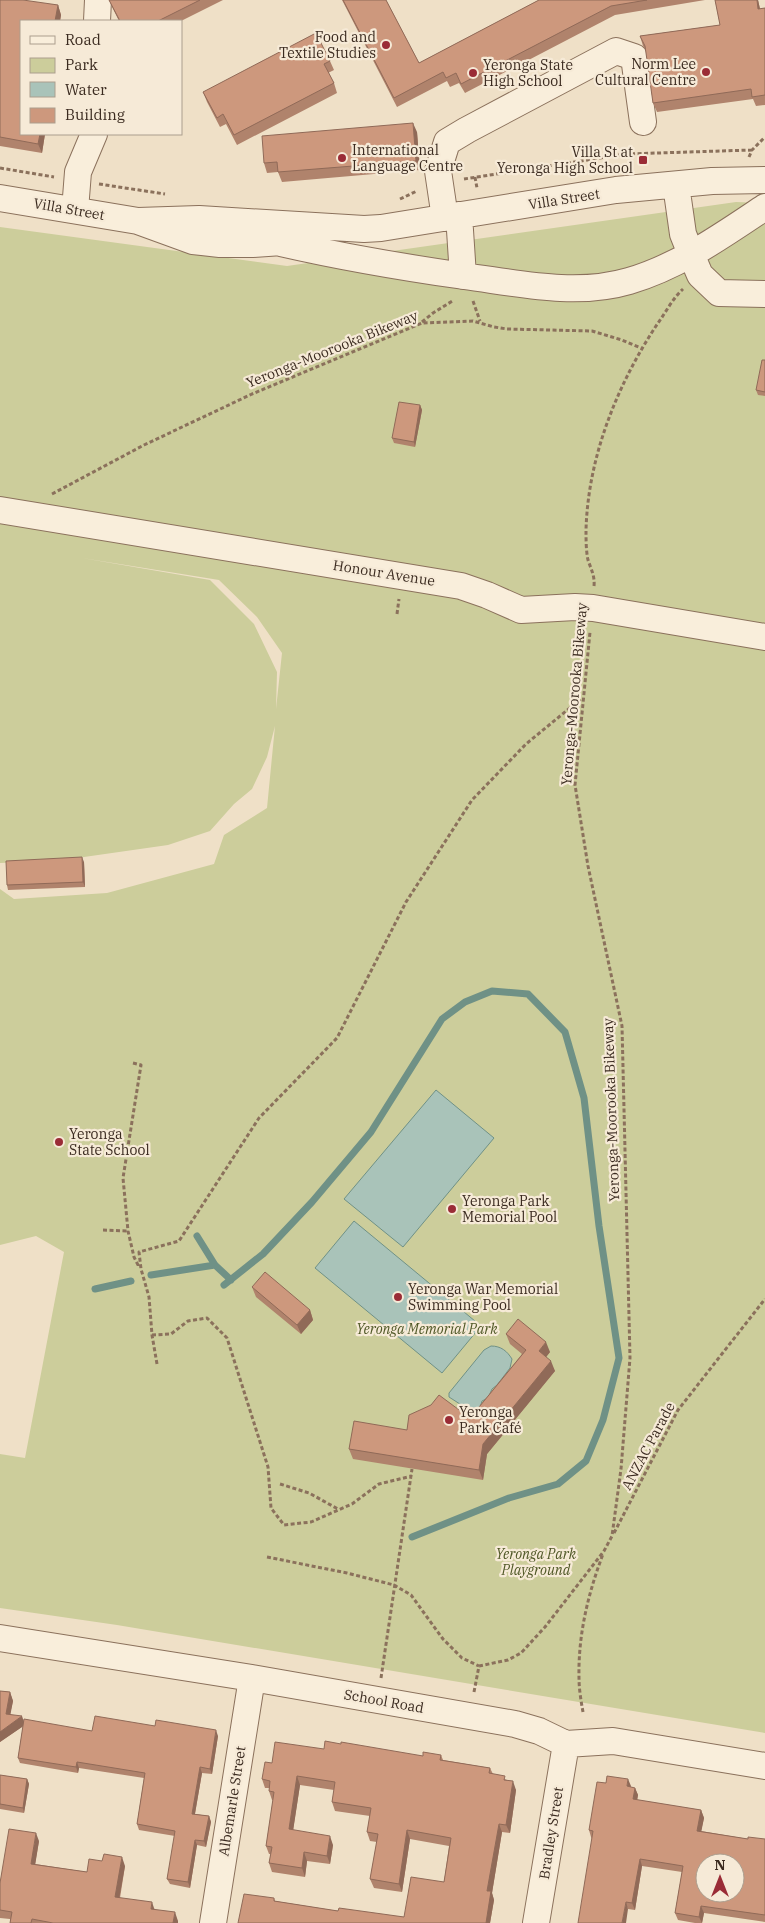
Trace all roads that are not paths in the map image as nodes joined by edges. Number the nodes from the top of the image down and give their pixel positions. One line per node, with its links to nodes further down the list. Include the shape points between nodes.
1 (98, 0): 2 (street)
2 (96, 20)
3 (643, 122): 10 (street, via 634,57 616,51 447,142 438,171)
4 (94, 135): 9 (street, via 78,172)
5 (756, 172): 6 (street, Villa Street)
6 (676, 185): 10 (street, Villa Street, via 616,190); 14 (street, via 683,234)
7 (0, 198): 9 (street, Villa Street)
8 (765, 207): 14 (street)
9 (75, 210): 11 (street, Villa Street)
10 (452, 217): 12 (street, Villa Street); 15 (street)
11 (138, 221): 12 (street, Villa Street, via 199,219); 13 (street, Villa Street, via 193,241)
12 (364, 229): 13 (street, Villa Street, via 315,240)
13 (281, 243): 15 (street, via 427,272)
14 (691, 254): 15 (street, via 629,281 602,286); 16 (street, via 700,275 719,293)
15 (466, 290)
16 (765, 294)
17 (0, 510): 18 (street, Honour Avenue, via 461,586 521,610 593,608)
18 (765, 637)
19 (0, 1638): 20 (street, School Road)
20 (252, 1678): 21 (street, School Road, via 516,1724); 23 (street, Albemarle Street)
21 (566, 1744): 22 (street, School Road, via 613,1741); 24 (street, Bradley Street)
22 (765, 1766)
23 (213, 1923)
24 (536, 1923)

